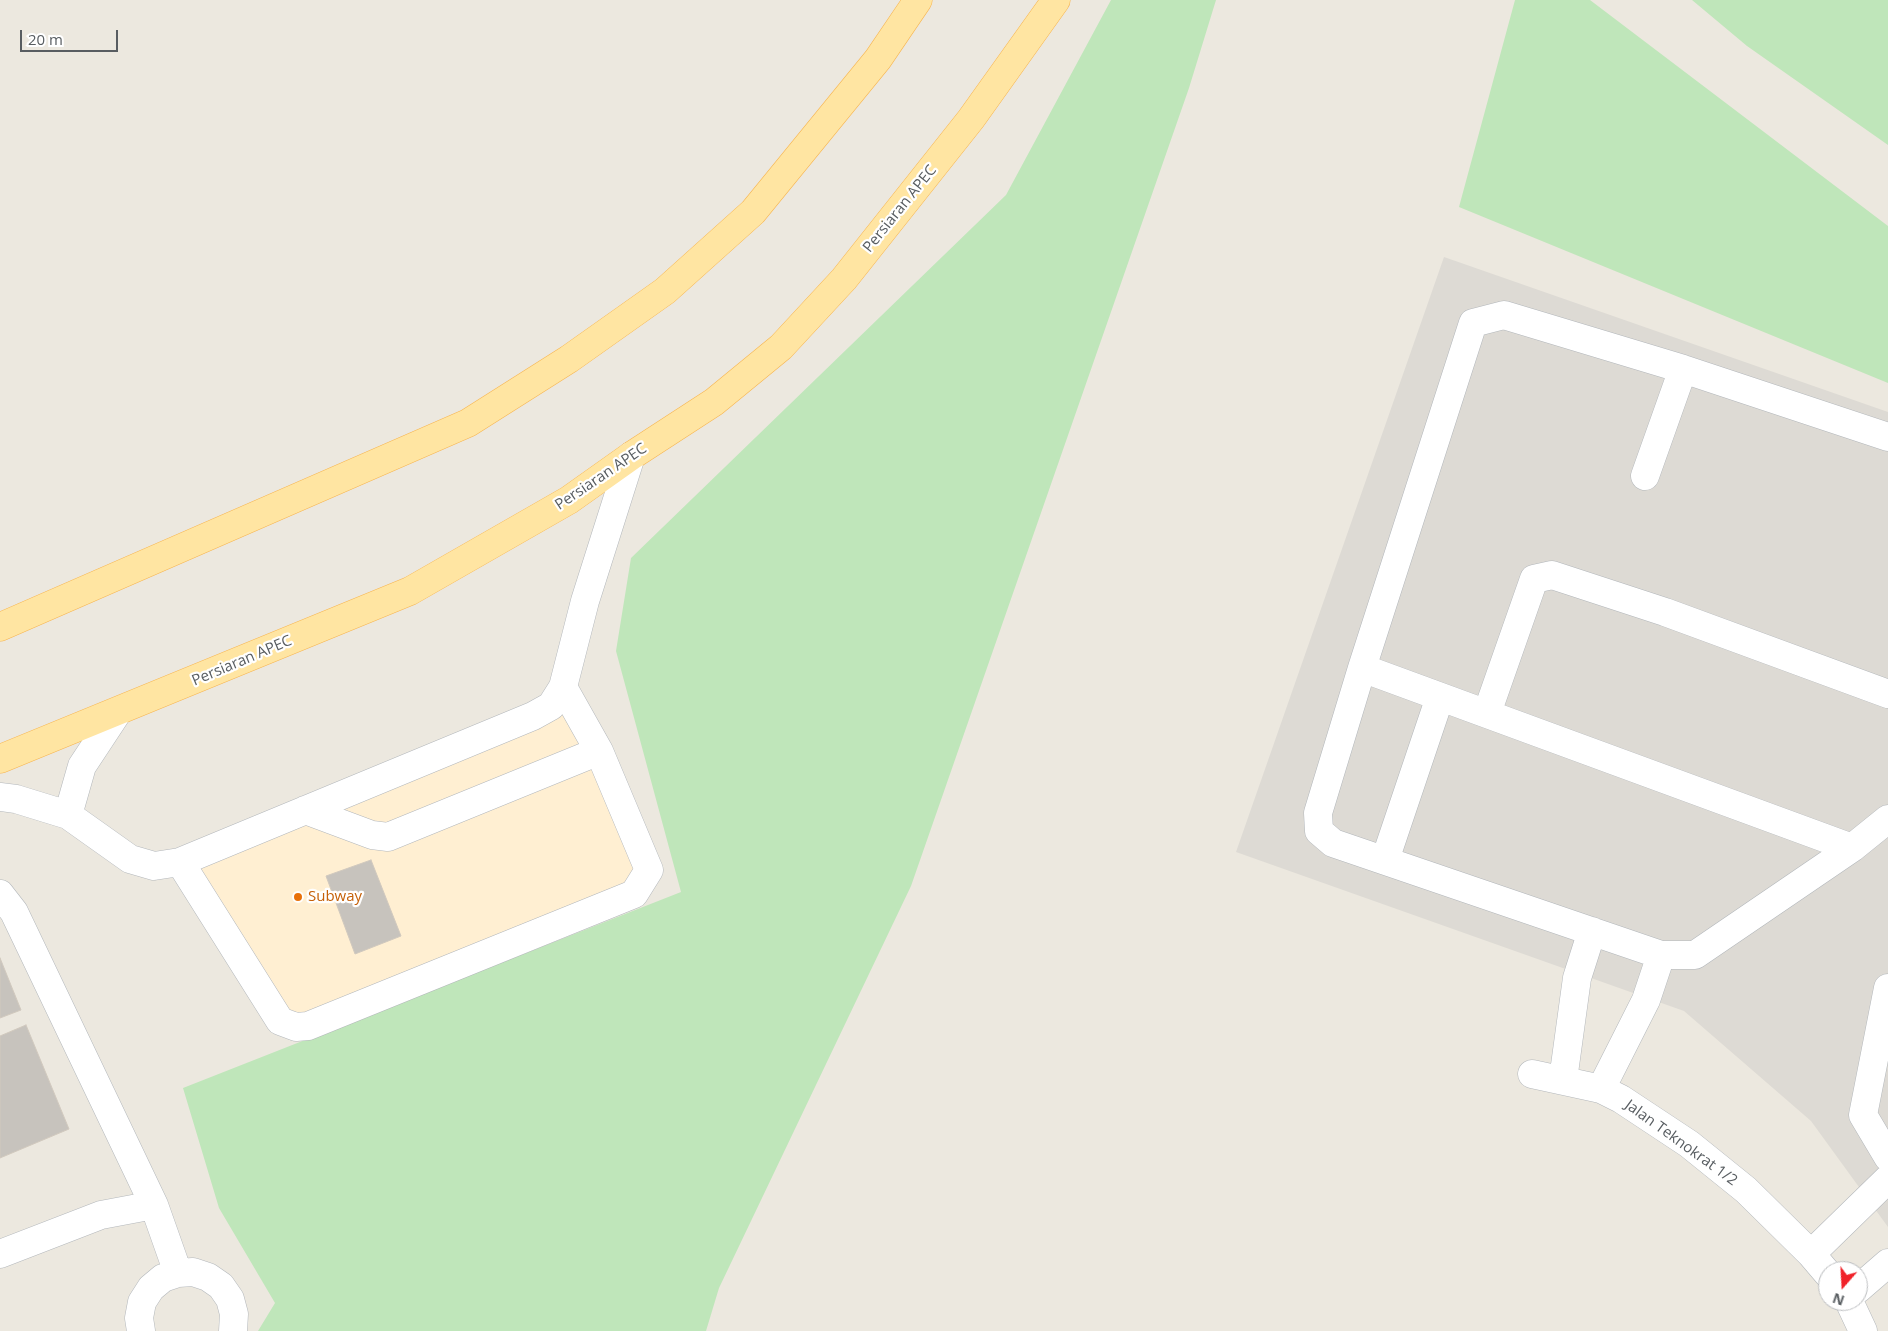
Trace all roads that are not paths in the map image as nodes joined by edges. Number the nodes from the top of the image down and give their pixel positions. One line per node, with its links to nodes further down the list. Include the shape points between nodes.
1 (918, 0): 7 (main road, via 878,59 753,212 665,291 569,359 468,423)
2 (1056, 0): 5 (main road, Persiaran APEC, via 913,194 844,279 781,347 714,402)
3 (1683, 369): 4 (street); 6 (street); 8 (street, via 1504,315 1474,323)
4 (1888, 437)
5 (631, 456): 9 (street, via 585,601); 12 (main road, Persiaran APEC, via 569,500 410,591)
6 (1645, 476)
7 (0, 627)
8 (1362, 668): 11 (street); 21 (street, via 1318,813 1320,832 1333,843)
9 (563, 687): 14 (street); 17 (street, via 551,706 533,716)
10 (1888, 694): 13 (street, via 1665,612 1552,575 1534,579)
11 (1440, 696): 13 (street); 21 (street)
12 (117, 713): 15 (main road, Persiaran APEC); 18 (street, via 82,766)
13 (1486, 713): 20 (street)
14 (599, 751): 17 (street, via 388,837 372,835); 22 (street, via 649,870 634,894 308,1026 296,1027 280,1021)
15 (0, 759)
16 (0, 797): 18 (street)
17 (305, 810): 22 (street)
18 (68, 815): 22 (street, via 130,859 154,866)
19 (1888, 820): 20 (street)
20 (1852, 848): 25 (street, via 1695,954)
21 (1385, 860): 24 (street)
22 (180, 862)
23 (0, 894): 32 (street, via 14,912)
24 (1592, 931): 25 (street); 28 (street, via 1577,978)
25 (1661, 955): 29 (street, via 1646,1000)
26 (1888, 988): 30 (street, via 1863,1115)
27 (1532, 1074): 28 (street, Jalan Teknokrat 1/2)
28 (1563, 1080): 29 (street, Jalan Teknokrat 1/2)
29 (1601, 1090): 35 (street, Jalan Teknokrat 1/2, via 1621,1099 1689,1144 1746,1190)
30 (1888, 1157)
31 (1888, 1179): 34 (street)
32 (154, 1204): 33 (street, via 101,1215); 37 (street)
33 (0, 1254)
34 (1822, 1261)
35 (1818, 1262)
36 (1888, 1263): 38 (street)
37 (178, 1273): 40 (street, via 163,1278 150,1288 142,1302); 41 (street, via 193,1272 221,1286 230,1299 234,1314)
38 (1868, 1280)
39 (1854, 1311): 42 (street)
40 (141, 1331)
41 (233, 1331)
42 (1863, 1331)

